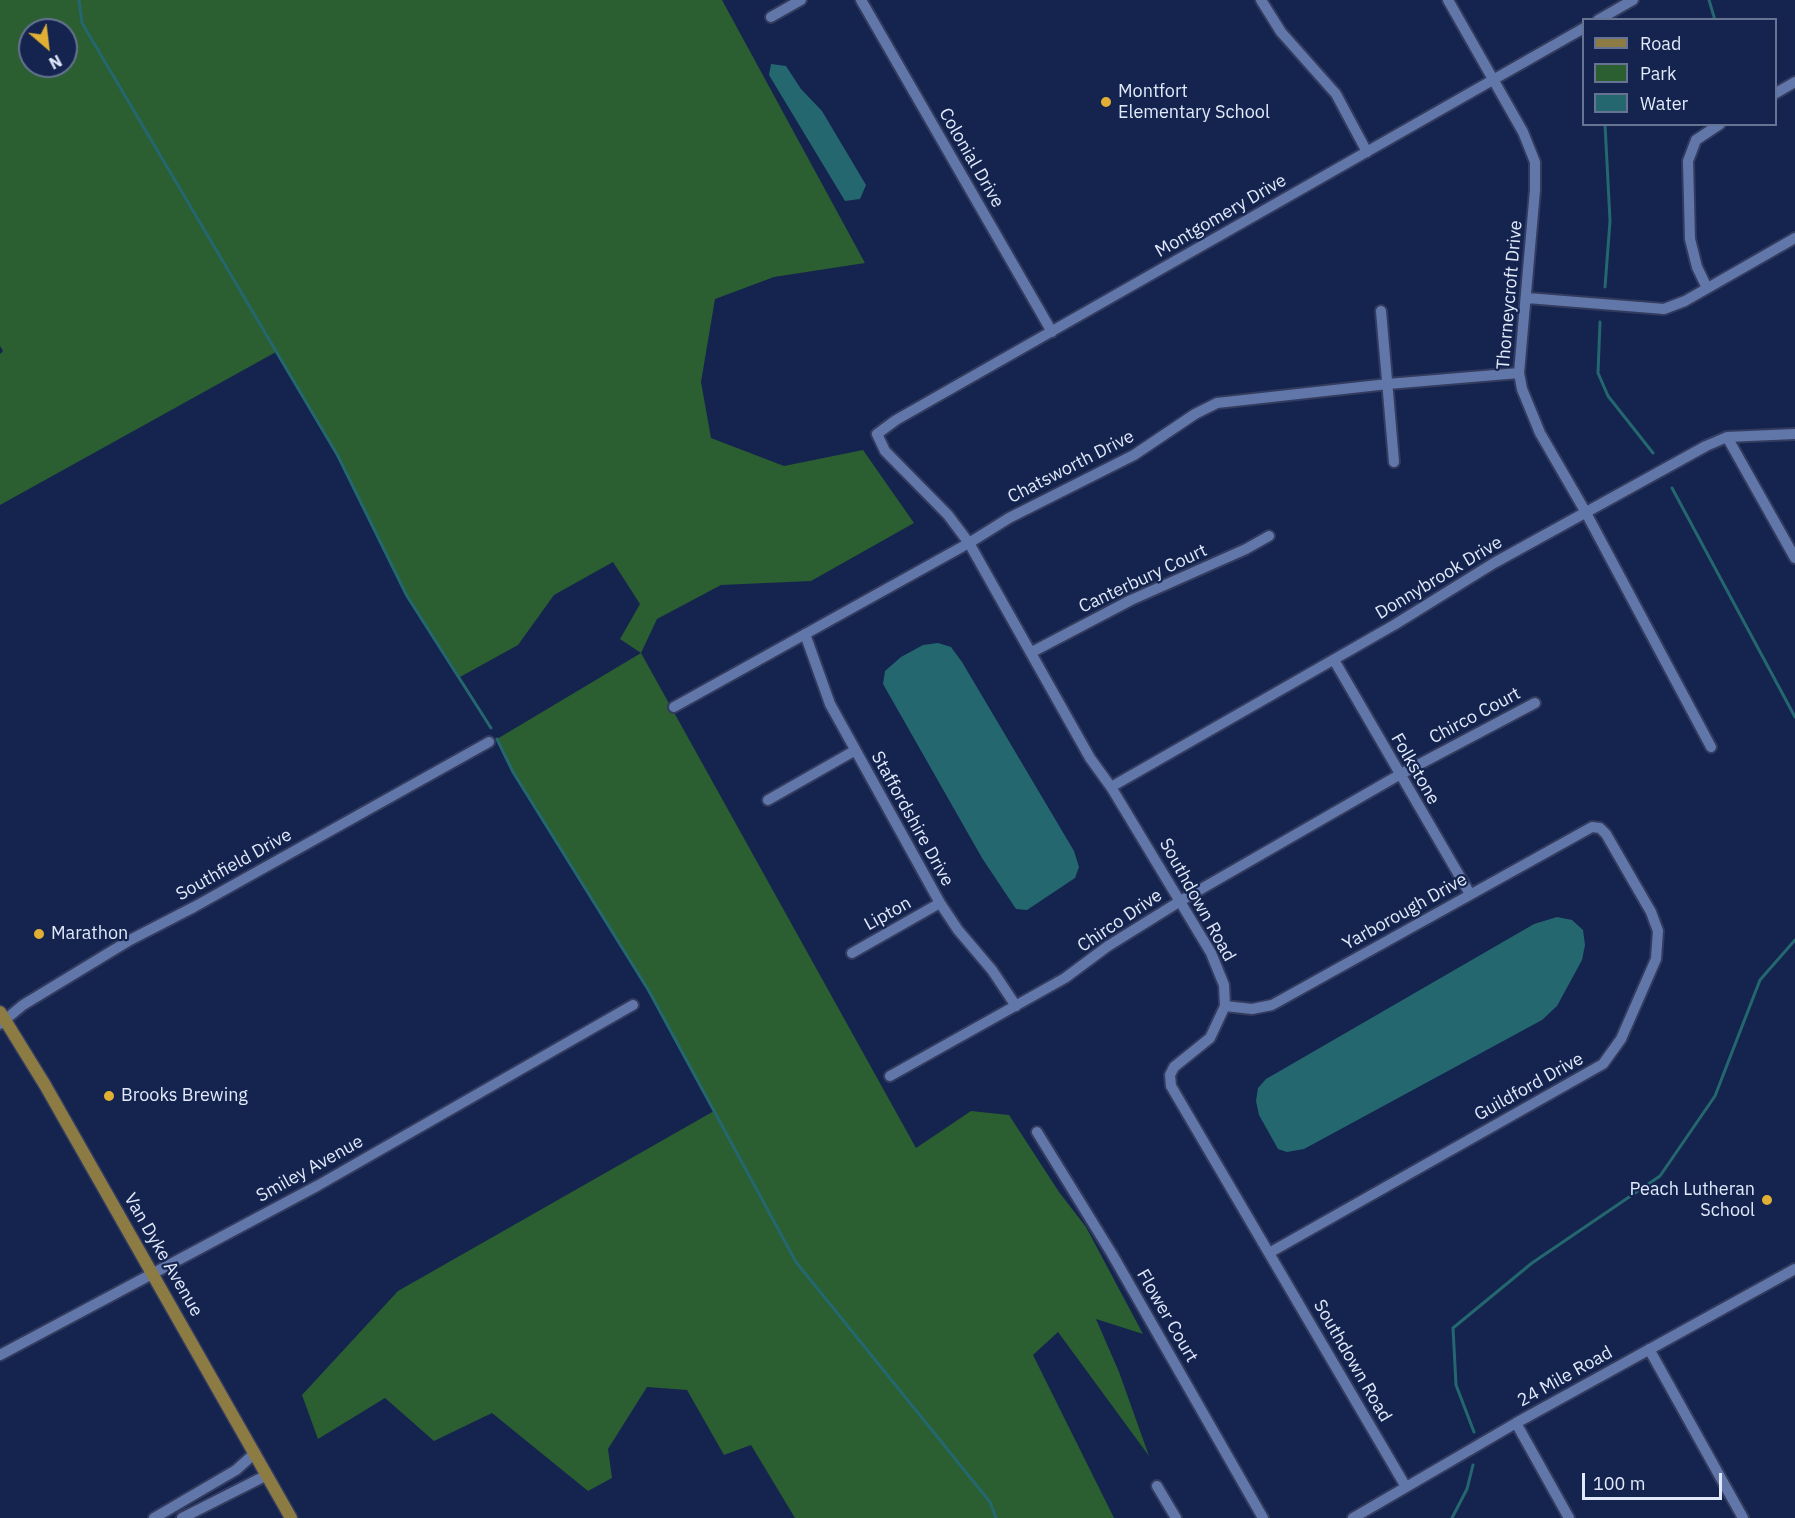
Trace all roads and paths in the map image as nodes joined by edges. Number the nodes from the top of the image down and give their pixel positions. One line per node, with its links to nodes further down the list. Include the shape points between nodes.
1 (801, 0): 6 (street)
2 (861, 0): 18 (street, Colonial Drive)
3 (1261, 0): 13 (street, via 1281,32 1336,94)
4 (1448, 0): 9 (street, Thorneycroft Drive)
5 (1633, 0): 7 (street)
6 (771, 17)
7 (1602, 18)
8 (1582, 29): 9 (street, Montgomery Drive)
9 (1493, 78): 13 (street, Montgomery Drive); 16 (street, Thorneycroft Drive, via 1535,162)
10 (1795, 82): 11 (street)
11 (1777, 92)
12 (1717, 126): 15 (street, via 1696,140 1688,161 1690,239)
13 (1367, 152): 18 (street, Montgomery Drive)
14 (1795, 238): 15 (street)
15 (1707, 288): 16 (street, via 1674,306 1653,310)
16 (1527, 298): 19 (street, Thorneycroft Drive)
17 (1381, 311): 20 (street)
18 (1052, 332): 21 (street, Montgomery Drive)
19 (1519, 373): 20 (street, Chatsworth Drive); 25 (street, Thorneycroft Drive, via 1532,418)
20 (1388, 384): 24 (street); 27 (street, Chatsworth Drive, via 1217,403 1134,455 1009,518)
21 (878, 434): 27 (street, Southdown Road, via 879,444 948,515)
22 (1795, 434): 23 (street, Donnybrook Drive)
23 (1727, 437): 25 (street, Donnybrook Drive); 28 (street)
24 (1394, 462)
25 (1586, 511): 31 (street, Donnybrook Drive); 35 (street, Thorneycroft Drive)
26 (1269, 536): 30 (street, Canterbury Court, via 1131,600)
27 (969, 543): 29 (street, Chatsworth Drive); 30 (street, Southdown Road)
28 (1795, 558)
29 (805, 633): 33 (street, Chatsworth Drive); 36 (street, Staffordshire Drive, via 830,704)
30 (1032, 652): 38 (street, Southdown Road, via 1090,758)
31 (1334, 660): 37 (street, Folkstone); 38 (street, Donnybrook Drive)
32 (1535, 703): 37 (street, Chirco Court)
33 (674, 706)
34 (489, 742): 48 (street, Southfield Drive, via 130,940)
35 (1711, 747)
36 (854, 751): 39 (street); 43 (street, Staffordshire Drive)
37 (1399, 775): 41 (street, Folkstone); 42 (street, Chirco Drive)
38 (1111, 787): 42 (street, Southdown Road)
39 (768, 800)
40 (1596, 826): 41 (street, Yarborough Drive); 51 (street, Guildford Drive, via 1606,834 1651,912 1659,939 1656,959 1613,1053 1596,1069)
41 (1470, 894): 47 (street, Yarborough Drive, via 1272,1005 1252,1009)
42 (1182, 900): 46 (street, Chirco Drive); 47 (street, Southdown Road, via 1218,968)
43 (940, 903): 44 (street, Lipton); 46 (street, Staffordshire Drive)
44 (852, 953)
45 (633, 1005): 53 (street, Smiley Avenue, via 317,1186)
46 (1016, 1006): 49 (street, Chirco Drive)
47 (1226, 1006): 51 (street, Southdown Road, via 1210,1038 1179,1061 1169,1079)
48 (2, 1019): 53 (main road, Van Dyke Avenue)
49 (890, 1076)
50 (1037, 1132): 65 (street, Flower Court, via 1112,1254)
51 (1269, 1253): 60 (street, Southdown Road)
52 (1795, 1269): 54 (street, 24 Mile Road)
53 (152, 1273): 55 (street, Smiley Avenue); 57 (main road, Van Dyke Avenue)
54 (1649, 1349): 56 (street, 24 Mile Road); 68 (street)
55 (0, 1355)
56 (1516, 1423): 60 (street, 24 Mile Road); 67 (street)
57 (255, 1453): 58 (main road, Van Dyke Avenue); 61 (street, via 236,1470)
58 (267, 1474): 62 (street); 63 (main road, Van Dyke Avenue)
59 (1158, 1486): 64 (street)
60 (1406, 1487): 66 (street, 24 Mile Road)
61 (154, 1518)
62 (182, 1518)
63 (291, 1518)
64 (1176, 1518)
65 (1263, 1518)
66 (1353, 1518)
67 (1569, 1518)
68 (1743, 1518)

